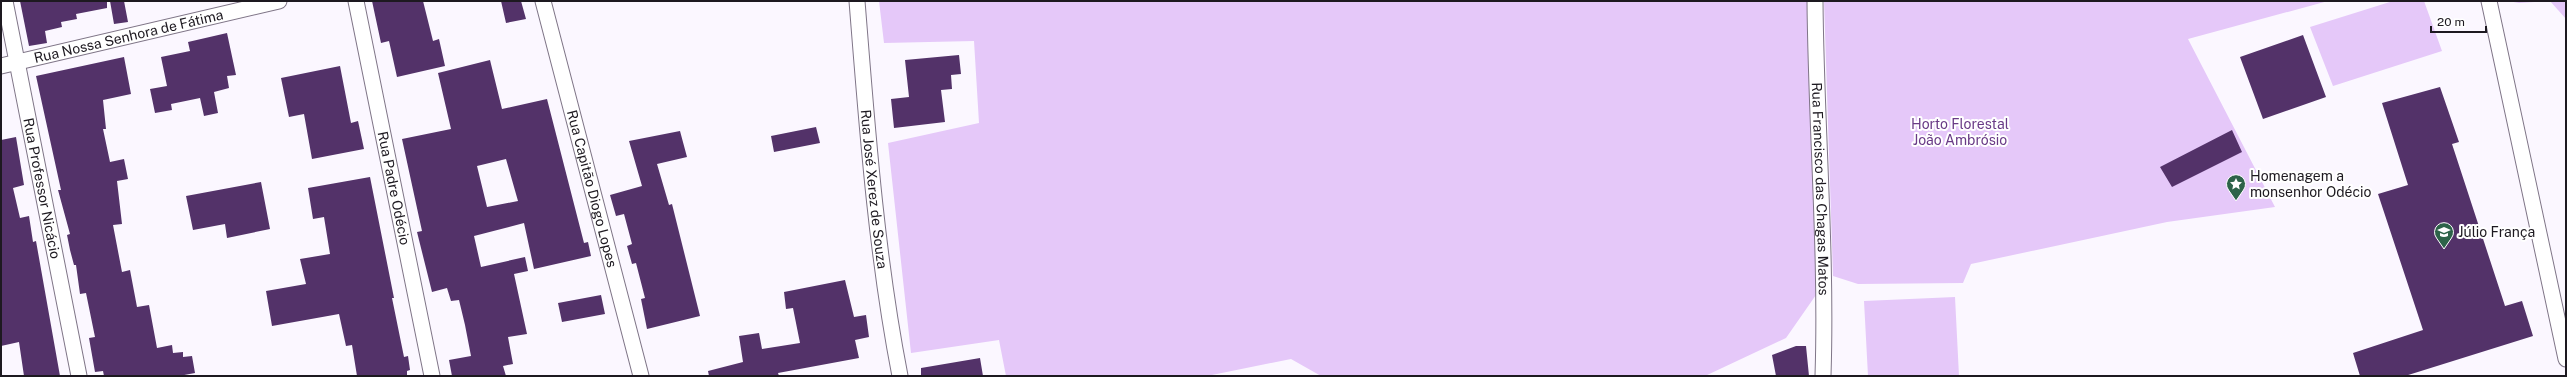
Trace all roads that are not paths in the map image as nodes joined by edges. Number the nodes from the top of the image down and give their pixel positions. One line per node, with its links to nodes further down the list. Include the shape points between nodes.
1 (5, 1): 8 (street, Rua Professor Nicácio)
2 (279, 1): 8 (street, Rua Nossa Senhora de Fátima)
3 (356, 1): 12 (street, Rua Padre Odécio)
4 (543, 1): 13 (street, Rua Capitão Diogo Lopes)
5 (857, 1): 14 (street, Rua José Xerez de Souza, via 871,169 892,335)
6 (1815, 1): 15 (street, Rua Francisco das Chagas Matos, via 1817,136 1825,282)
7 (2489, 1): 10 (street)
8 (18, 62): 9 (street, Rua Nossa Senhora de Fátima); 11 (street, Rua Professor Nicácio)
9 (1, 66)
10 (2566, 359)
11 (79, 376)
12 (432, 376)
13 (641, 376)
14 (900, 376)
15 (1823, 376)

